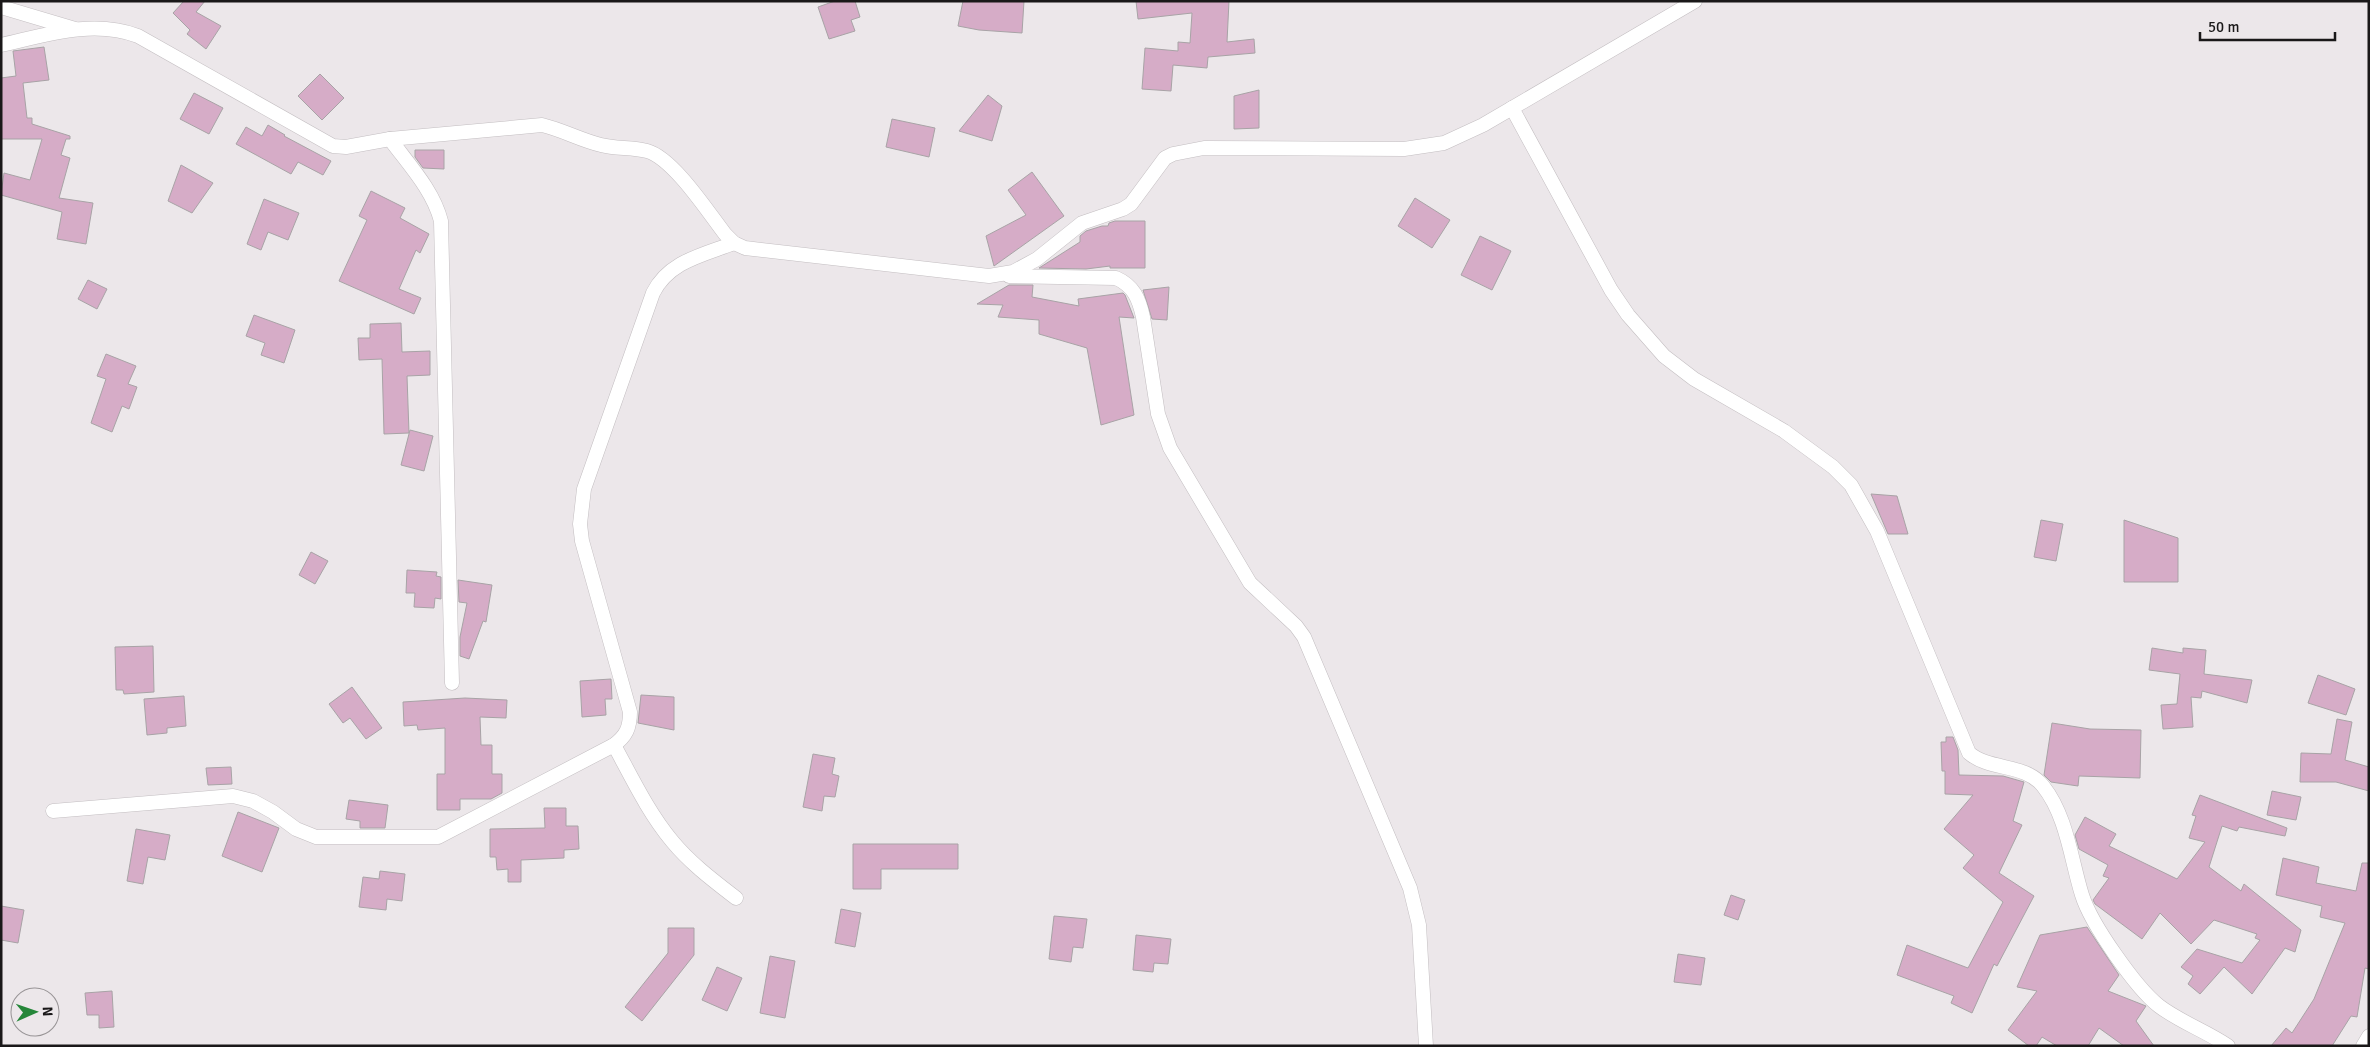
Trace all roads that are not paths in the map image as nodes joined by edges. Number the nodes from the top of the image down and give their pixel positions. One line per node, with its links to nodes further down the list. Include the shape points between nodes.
1 (1695, 1): 5 (street)
2 (1, 6): 3 (street)
3 (76, 29): 4 (street); 6 (street, via 124,30 138,36 333,146 356,146)
4 (1, 45)
5 (1512, 108): 8 (street, via 1463,136 1422,148 1204,148 1173,154 1157,166 1131,204 1082,223 1037,259); 15 (street, via 1611,290 1664,356 1694,379 1791,436 1833,467 1851,485 1877,531 1969,753 1976,759 2033,776 2042,784 2054,801 2063,825 2086,907 2133,979 2161,1007)
6 (390, 139): 7 (street, via 542,125 603,146 648,151 663,158); 9 (street, via 430,194 441,221)
7 (734, 243): 8 (street, via 760,251); 10 (street, via 679,264 660,280 584,489 580,515 582,541 630,712 628,730)
8 (1001, 276): 14 (street, via 1116,278 1134,290 1143,317 1158,414 1170,448 1250,583 1304,637 1410,888 1419,925)
9 (452, 683)
10 (614, 745): 11 (street, via 438,837 316,837 296,829 253,800 233,796); 12 (street, via 647,805 673,842 714,882)
11 (53, 810)
12 (736, 898)
13 (2369, 1036): 16 (street)
14 (1426, 1046)
15 (2228, 1046)
16 (2363, 1046)

